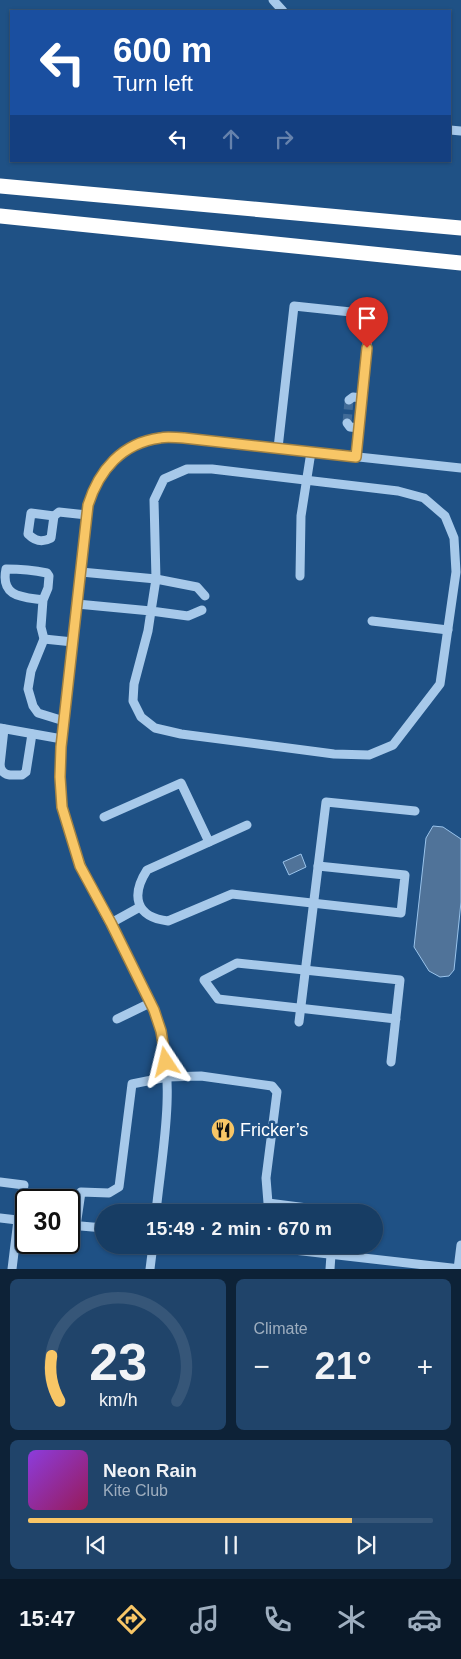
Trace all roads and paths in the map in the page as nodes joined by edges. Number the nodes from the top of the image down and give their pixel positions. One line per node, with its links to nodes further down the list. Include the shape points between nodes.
1 (273, 0): 2 (street)
2 (282, 10)
3 (0, 186): 5 (highway)
4 (0, 216): 6 (highway)
5 (461, 228)
6 (461, 262)
7 (362, 398): 8 (street); 10 (street); 11 (street, via 370,314 294,306)
8 (349, 400)
9 (347, 423): 10 (street, via 350,427)
10 (359, 428): 13 (street)
11 (278, 448): 12 (street); 16 (street, via 184,438 162,437 145,441 116,458 104,471 94,487)
12 (311, 452): 13 (street); 15 (street)
13 (356, 457): 14 (street)
14 (461, 468)
15 (307, 481): 19 (street, via 301,516); 20 (street, via 187,468 164,479 154,500); 27 (street, via 398,491 424,498 445,516 454,538 456,572)
16 (87, 515): 17 (street, via 60,512); 18 (street)
17 (54, 516)
18 (81, 572): 20 (street); 23 (street)
19 (300, 576)
20 (156, 579): 21 (street, via 197,587); 25 (street)
21 (205, 596)
22 (43, 600): 22 (street, via 48,588 47,573 6,569 2,585 5,591 13,596); 28 (street, via 41,627)
23 (77, 604): 25 (street); 29 (street)
24 (202, 610): 25 (street, via 188,616)
25 (152, 611): 27 (street, via 134,684 133,701 141,717 155,728 181,734 334,754 368,755 393,745 440,684)
26 (372, 621): 27 (street)
27 (448, 630)
28 (44, 639): 29 (street); 30 (street, via 31,671 28,689 38,713)
29 (73, 642): 30 (street)
30 (64, 721): 33 (street)
31 (2, 728): 32 (street); 34 (street)
32 (32, 734): 33 (street); 34 (street, via 26,772 22,776 5,775)
33 (62, 739): 42 (street, via 62,807 80,866)
34 (0, 766)
35 (414, 811): 39 (street, via 326,802)
36 (104, 817): 38 (street, via 181,783)
37 (247, 825): 38 (street)
38 (209, 842): 41 (street, via 147,870 136,894)
39 (318, 866): 40 (street); 40 (street, via 406,875 401,913)
40 (313, 903): 41 (street, via 232,894 168,921 158,920); 43 (street)
41 (140, 907): 42 (street)
42 (111, 923): 44 (street)
43 (305, 971): 45 (street); 45 (street, via 237,963 204,980 218,999); 47 (street, via 400,980)
44 (150, 1003): 46 (street); 50 (street, via 161,1031)
45 (301, 1008): 47 (street); 48 (street)
46 (117, 1018)
47 (396, 1019): 49 (street)
48 (299, 1022)
49 (391, 1062)
50 (167, 1077): 53 (street, via 132,1084 119,1187 109,1193 81,1192); 54 (street, via 166,1122); 55 (street, via 208,1077 272,1086 277,1092 266,1178 268,1203)
51 (0, 1182): 52 (street, via 24,1185)
52 (24, 1189)
53 (80, 1196)
54 (157, 1204)
55 (276, 1204)
56 (0, 1218): 57 (street)
57 (15, 1219)
58 (80, 1226): 59 (street)
59 (95, 1227)
60 (461, 1244): 67 (street)
61 (15, 1254): 64 (street)
62 (152, 1254): 65 (street)
63 (331, 1255): 66 (street); 67 (street)
64 (12, 1269)
65 (150, 1269)
66 (330, 1269)
67 (459, 1269)

